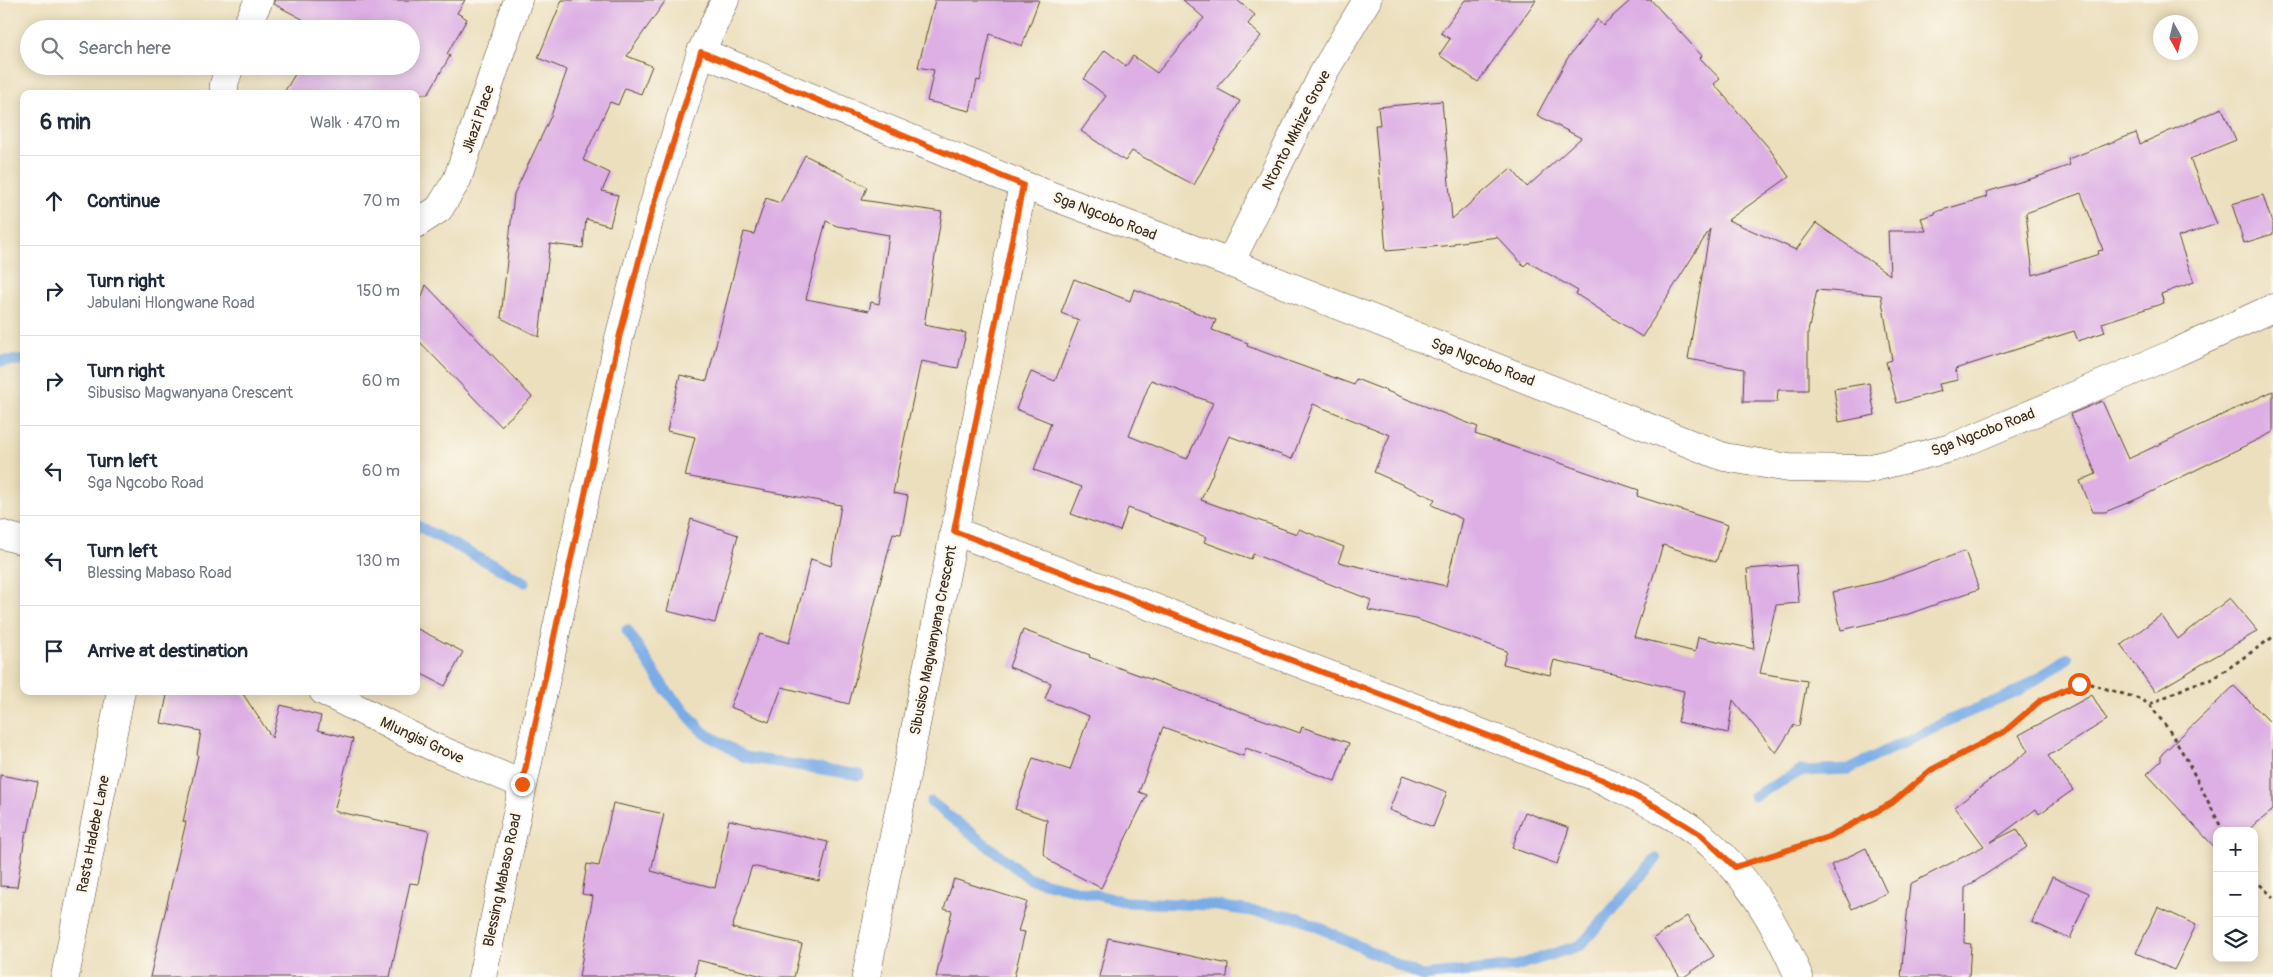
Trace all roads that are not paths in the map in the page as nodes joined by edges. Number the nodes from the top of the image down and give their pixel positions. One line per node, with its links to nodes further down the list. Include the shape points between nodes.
1 (259, 0): 5 (street)
2 (518, 0): 10 (street, Jikazi Place, via 457,180 440,209)
3 (725, 0): 6 (street, Blessing Mabaso Road)
4 (1367, 0): 11 (street, Ntonto Mkhize Grove, via 1324,72)
5 (249, 20)
6 (701, 52): 9 (street, Sga Ngcobo Road); 18 (street, Blessing Mabaso Road, via 650,218 619,338)
7 (227, 75): 8 (street)
8 (224, 90)
9 (1023, 185): 11 (street, Sga Ngcobo Road); 13 (street, Sibusiso Magwanyana Crescent)
10 (420, 222)
11 (1230, 263): 12 (street, Sga Ngcobo Road, via 1724,457 1789,468 1867,470 1951,448)
12 (2273, 308)
13 (954, 531): 21 (street, Sibusiso Magwanyana Crescent); 22 (street, via 1601,779 1656,807 1700,834 1735,867 1779,933)
14 (0, 534): 15 (street)
15 (20, 540)
16 (120, 695): 19 (street, Rasta Hadebe Lane)
17 (331, 695): 18 (street, Mlungisi Grove, via 431,746)
18 (522, 784): 20 (street, Blessing Mabaso Road)
19 (64, 977)
20 (482, 977)
21 (866, 977)
22 (1799, 977)

